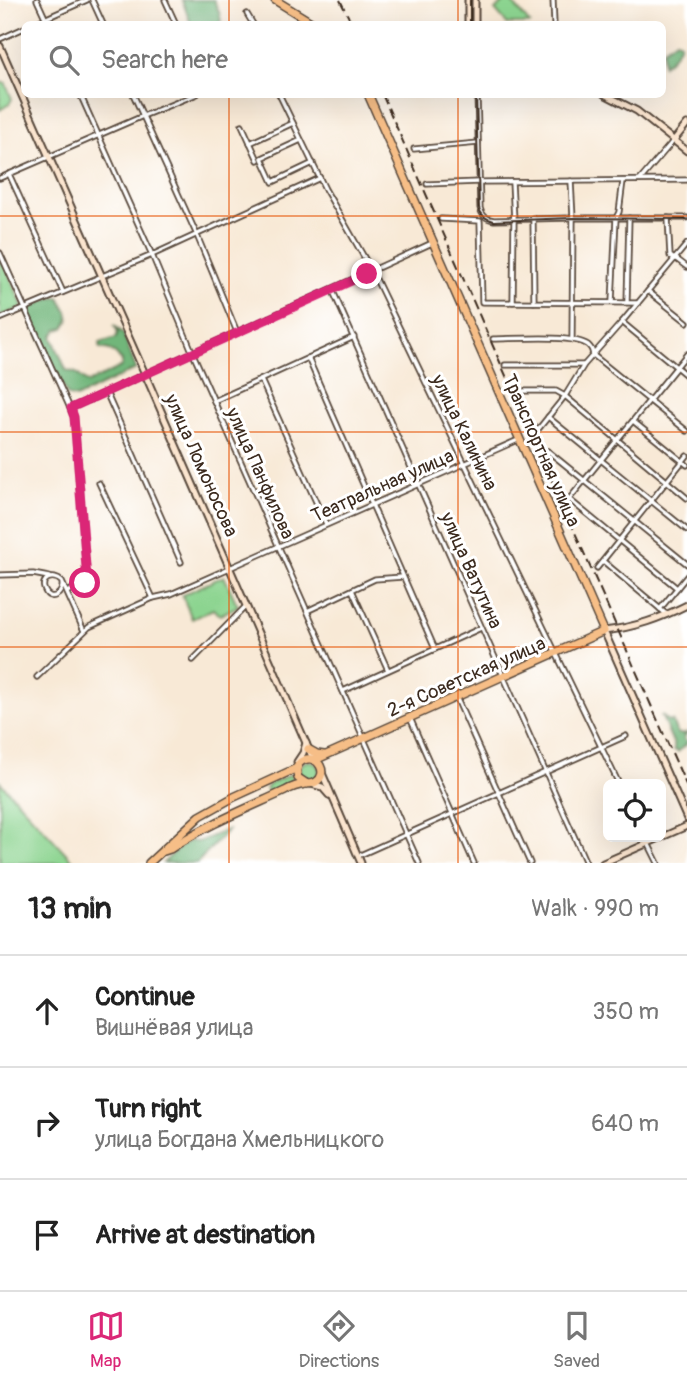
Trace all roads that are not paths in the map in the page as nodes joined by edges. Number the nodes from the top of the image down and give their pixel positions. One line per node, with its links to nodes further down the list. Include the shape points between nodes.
1 (37, 0): 9 (street)
2 (90, 0): 9 (street); 11 (street)
3 (165, 0): 12 (street)
4 (275, 0): 14 (main road)
5 (468, 0): 15 (street)
6 (475, 0): 16 (street)
7 (553, 0): 17 (street)
8 (247, 14): 13 (street)
9 (46, 19): 10 (street)
10 (41, 21)
11 (101, 21)
12 (175, 21)
13 (251, 21)
14 (309, 21)
15 (468, 21)
16 (475, 21)
17 (554, 21)
18 (21, 29): 19 (street)
19 (0, 39)
20 (0, 46): 21 (street, улица Ломоносова)
21 (21, 94)
22 (23, 98): 41 (street, улица Ломоносова)
23 (82, 98): 34 (street, улица Панфилова)
24 (135, 98): 30 (street)
25 (187, 98): 30 (street)
26 (281, 98): 31 (street, улица Калинина)
27 (370, 98): 63 (main road, Транспортная улица)
28 (477, 98): 38 (street)
29 (612, 98): 36 (street)
30 (143, 116): 34 (street); 62 (street)
31 (293, 123): 35 (street, улица Калинина); 37 (street)
32 (687, 124): 36 (street)
33 (242, 125): 37 (street)
34 (98, 136): 41 (street); 66 (street, улица Панфилова)
35 (301, 140): 43 (street, улица Калинина); 43 (street, via 262,159 273,182)
36 (674, 140): 40 (street); 47 (street)
37 (250, 143): 42 (street)
38 (478, 143): 39 (street); 51 (street)
39 (414, 149)
40 (687, 151)
41 (49, 157): 44 (street); 70 (street, улица Ломоносова)
42 (258, 160)
43 (313, 163): 46 (street, улица Калинина)
44 (9, 174): 45 (street); 73 (street)
45 (0, 178)
46 (320, 178): 62 (street); 69 (street, улица Калинина)
47 (640, 180): 48 (street); 50 (street)
48 (687, 180)
49 (571, 181): 50 (street); 52 (street); 55 (street)
50 (623, 181): 56 (street)
51 (479, 182): 52 (street); 53 (street); 61 (street, via 484,216)
52 (512, 182): 61 (street)
53 (427, 184)
54 (533, 218): 55 (street); 61 (street); 75 (street)
55 (573, 218): 56 (street); 76 (street)
56 (616, 218): 57 (street); 77 (street)
57 (629, 218): 58 (street); 78 (street)
58 (668, 218): 59 (street); 67 (street, via 670,256)
59 (687, 218)
60 (441, 219): 74 (street, via 480,221 482,302)
61 (514, 219): 74 (street)
62 (196, 233): 66 (street); 84 (street)
63 (432, 243): 69 (street); 108 (main road, Транспортная улица)
64 (687, 244): 67 (street)
65 (0, 253): 80 (street)
66 (152, 255): 70 (street); 88 (street, улица Панфилова)
67 (675, 259): 68 (street); 72 (street)
68 (687, 267)
69 (372, 271): 71 (street); 114 (street, улица Калинина)
70 (102, 275): 73 (street); 95 (street, улица Ломоносова)
71 (332, 289): 84 (street); 85 (street, улица Ватутина)
72 (648, 291): 79 (street); 83 (street)
73 (63, 292): 80 (street)
74 (513, 302): 75 (street)
75 (534, 302): 76 (street)
76 (572, 302): 77 (street); 87 (street)
77 (612, 302): 78 (street)
78 (627, 302): 79 (street)
79 (638, 303): 82 (street)
80 (25, 309): 81 (street); 103 (street)
81 (0, 319)
82 (622, 322): 90 (street); 94 (street)
83 (687, 322)
84 (237, 332): 88 (street)
85 (354, 337): 91 (street); 118 (street, улица Ватутина)
86 (493, 339): 87 (street)
87 (572, 339): 90 (street, via 589,346)
88 (192, 352): 95 (street); 102 (street, улица Панфилова)
89 (687, 354): 94 (street)
90 (593, 355): 93 (street); 101 (street)
91 (308, 358): 97 (street); 121 (street)
92 (505, 365): 93 (street)
93 (584, 365): 100 (street)
94 (676, 367): 96 (street); 101 (street)
95 (145, 374): 99 (street); 130 (street, улица Ломоносова)
96 (687, 376)
97 (261, 380): 102 (street); 123 (street)
98 (521, 391): 100 (street, via 556,391)
99 (106, 392): 103 (street); 128 (street)
100 (565, 396): 104 (street); 109 (street)
101 (650, 400): 105 (street); 106 (street)
102 (214, 401): 126 (street, улица Панфилова)
103 (71, 408): 139 (street, via 87,579)
104 (548, 417): 107 (street); 112 (street)
105 (633, 421): 109 (street); 113 (street)
106 (687, 431)
107 (536, 432)
108 (520, 440): 114 (street, Театральная улица); 149 (main road, Транспортная улица)
109 (618, 440): 112 (street); 116 (street)
110 (548, 451): 115 (street)
111 (687, 456): 113 (street)
112 (601, 460): 115 (street); 120 (street)
113 (685, 463): 116 (street)
114 (465, 464): 118 (street, Театральная улица); 151 (street, улица Калинина)
115 (585, 480): 122 (street); 125 (street, via 568,501)
116 (667, 481): 119 (street); 120 (street)
117 (99, 483): 141 (street)
118 (418, 484): 121 (street, Театральная улица); 147 (street, улица Ватутина)
119 (687, 498)
120 (651, 501): 122 (street); 124 (street)
121 (372, 504): 123 (street, Театральная улица); 134 (street)
122 (635, 521): 125 (street); 129 (street)
123 (326, 525): 126 (street, Театральная улица)
124 (687, 530)
125 (619, 541): 127 (street); 137 (street)
126 (278, 546): 130 (street, Театральная улица); 145 (street, улица Панфилова)
127 (603, 561): 131 (street); 144 (street)
128 (181, 562)
129 (687, 564)
130 (230, 568): 141 (street, Театральная улица); 143 (street, улица Ломоносова)
131 (597, 568)
132 (0, 575): 135 (street)
133 (687, 576): 137 (street)
134 (404, 577): 138 (street, via 375,579); 150 (street)
135 (49, 578): 136 (street); 140 (street, via 45,591)
136 (62, 582): 139 (street); 140 (street)
137 (677, 588): 144 (street)
138 (352, 590): 145 (street); 153 (street)
139 (68, 594): 140 (street); 148 (street)
140 (58, 595)
141 (153, 598): 148 (street, Театральная улица)
142 (687, 605): 146 (street)
143 (246, 606): 152 (street); 161 (street, улица Ломоносова)
144 (660, 609): 146 (street)
145 (307, 611): 156 (street, улица Панфилова)
146 (667, 615): 149 (street)
147 (482, 628): 150 (street); 154 (street, улица Ватутина)
148 (84, 631): 155 (street, Театральная улица)
149 (604, 631): 151 (main road, 2-я Советская улица); 174 (street, Транспортная улица)
150 (435, 649): 153 (street)
151 (555, 653): 154 (main road, 2-я Советская улица); 163 (street, улица Калинина)
152 (193, 660)
153 (388, 670): 156 (street)
154 (503, 676): 157 (main road, 2-я Советская улица); 168 (street, улица Ватутина)
155 (37, 677)
156 (343, 691): 160 (street, улица Панфилова)
157 (456, 697): 158 (main road, 2-я Советская улица); 171 (street)
158 (410, 718): 160 (main road, 2-я Советская улица); 173 (street)
159 (626, 736): 163 (street)
160 (364, 738): 162 (main road, 2-я Советская улица); 177 (street, улица Панфилова)
161 (307, 746): 164 (main road); 165 (street, улица Ломоносова); 166 (street)
162 (340, 748): 164 (main road, 2-я Советская улица); 167 (main road, 2-я Советская улица, via 327,757)
163 (600, 748): 168 (street); 169 (street, улица Калинина)
164 (325, 755): 165 (main road, 2-я Советская улица)
165 (314, 759): 166 (main road, via 302,761); 167 (main road)
166 (293, 770): 170 (main road); 180 (main road, via 200,816)
167 (321, 770): 170 (main road, via 317,781); 172 (street)
168 (546, 772): 171 (street); 186 (street, улица Ватутина)
169 (616, 779)
170 (309, 784): 172 (street, via 324,789); 180 (main road, via 294,786)
171 (499, 793): 173 (street); 185 (street)
172 (336, 807): 181 (street)
173 (453, 814): 177 (street); 184 (street)
174 (687, 819)
175 (687, 826): 176 (street)
176 (666, 833)
177 (407, 835): 181 (street); 183 (street, улица Панфилова)
178 (643, 842): 187 (street)
179 (648, 842): 188 (street)
180 (164, 851): 182 (main road)
181 (359, 860)
182 (149, 863)
183 (419, 863)
184 (474, 863)
185 (530, 863)
186 (586, 863)
187 (603, 863)
188 (658, 863)

